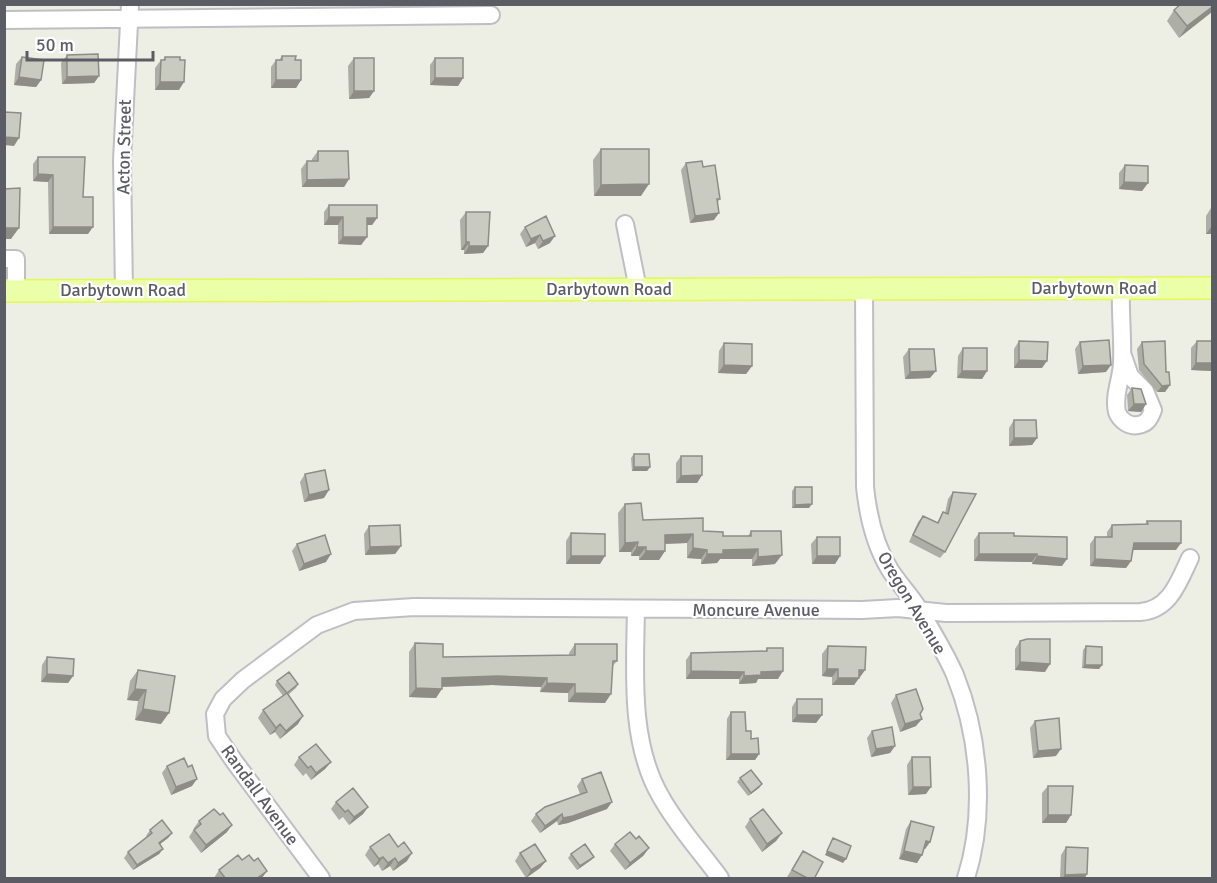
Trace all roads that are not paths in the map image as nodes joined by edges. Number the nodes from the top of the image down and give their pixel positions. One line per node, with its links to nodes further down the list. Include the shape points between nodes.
1 (129, 12): 2 (street); 3 (street); 10 (street, Acton Street, via 122,160)
2 (491, 15)
3 (4, 20)
4 (625, 224): 9 (street)
5 (4, 259): 11 (street, via 16,259)
6 (864, 287): 7 (main road, Darbytown Road); 9 (main road, Darbytown Road); 15 (street, Oregon Avenue, via 868,514 881,553)
7 (1121, 288): 8 (main road, Darbytown Road); 12 (street)
8 (1212, 288)
9 (638, 289): 10 (main road, Darbytown Road)
10 (124, 290): 11 (main road, Darbytown Road)
11 (10, 291)
12 (1123, 356)
13 (1190, 558): 15 (street, Moncure Avenue, via 1174,591 1153,611)
14 (636, 609): 15 (street, Moncure Avenue); 16 (street, Moncure Avenue, via 414,607 354,611 317,625); 18 (street, via 637,709 650,774 661,798)
15 (919, 610): 19 (street, Oregon Avenue, via 954,674 974,747 977,803)
16 (300, 637): 17 (street, Randall Avenue, via 223,699 214,723 217,736 234,761)
17 (321, 879)
18 (720, 879)
19 (966, 879)

